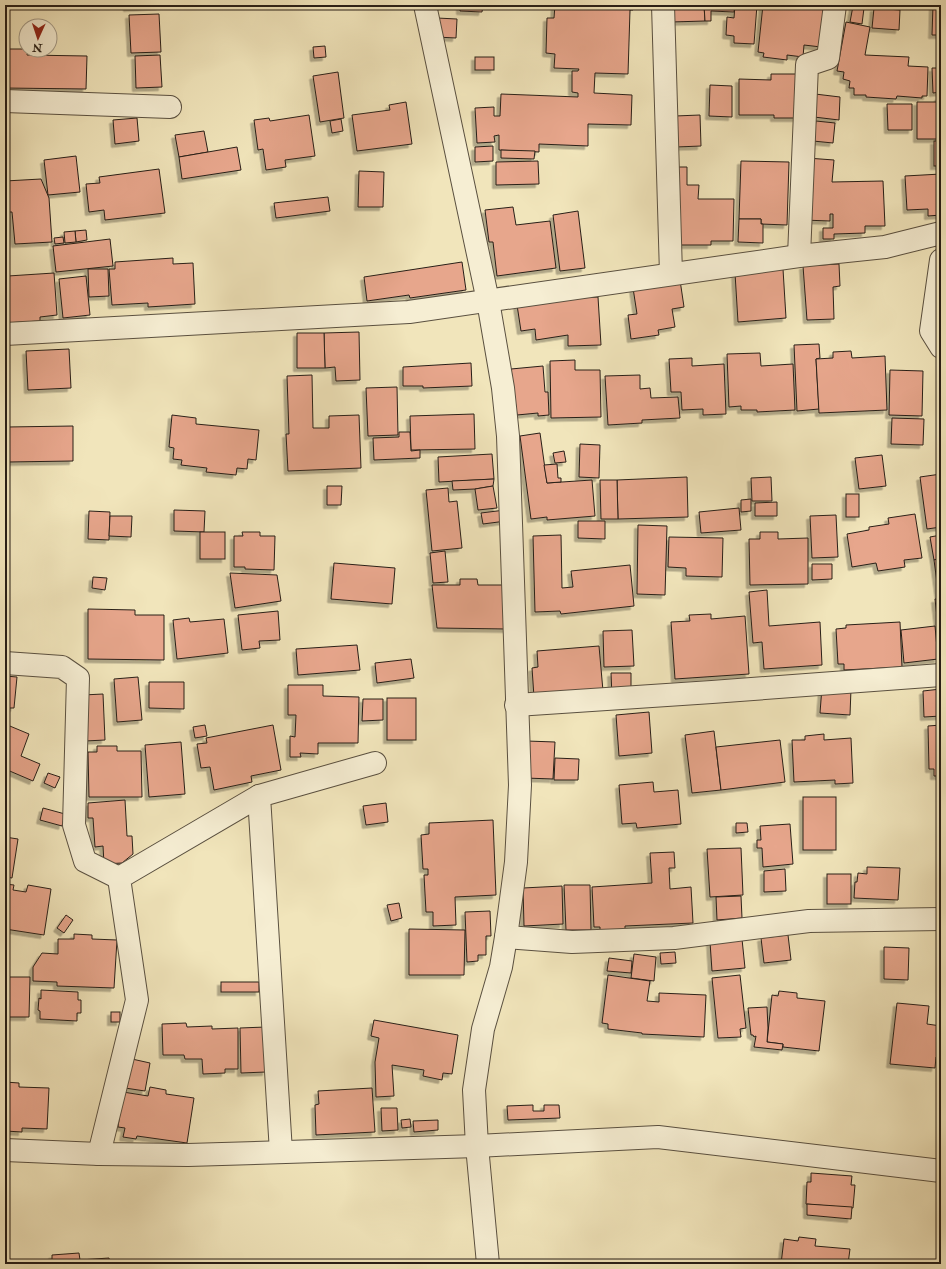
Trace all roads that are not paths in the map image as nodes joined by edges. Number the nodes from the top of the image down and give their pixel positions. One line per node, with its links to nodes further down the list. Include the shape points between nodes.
1 (425, 5): 10 (street)
2 (663, 5): 9 (street)
3 (835, 5): 7 (street, via 828,58 807,65)
4 (5, 101): 5 (street)
5 (170, 107)
6 (940, 239): 7 (street)
7 (799, 256): 9 (street)
8 (941, 260): 12 (street, via 931,331)
9 (671, 274): 10 (street)
10 (488, 300): 11 (street, via 409,312); 15 (street, via 503,388 508,436)
11 (5, 334)
12 (941, 347)
13 (5, 663): 18 (street, via 62,667 78,678 74,825 85,861)
14 (941, 675): 15 (street)
15 (516, 705): 20 (street, via 520,785 516,862)
16 (375, 763): 17 (street)
17 (259, 796): 18 (street); 23 (street)
18 (119, 878): 24 (street, via 137,1000)
19 (941, 919): 20 (street, via 809,921 658,939 572,942)
20 (506, 937): 21 (street, via 483,1029 474,1090)
21 (477, 1146): 23 (street); 25 (street, via 658,1137); 26 (street)
22 (5, 1150): 24 (street)
23 (281, 1152): 24 (street)
24 (99, 1154)
25 (941, 1171)
26 (488, 1264)

